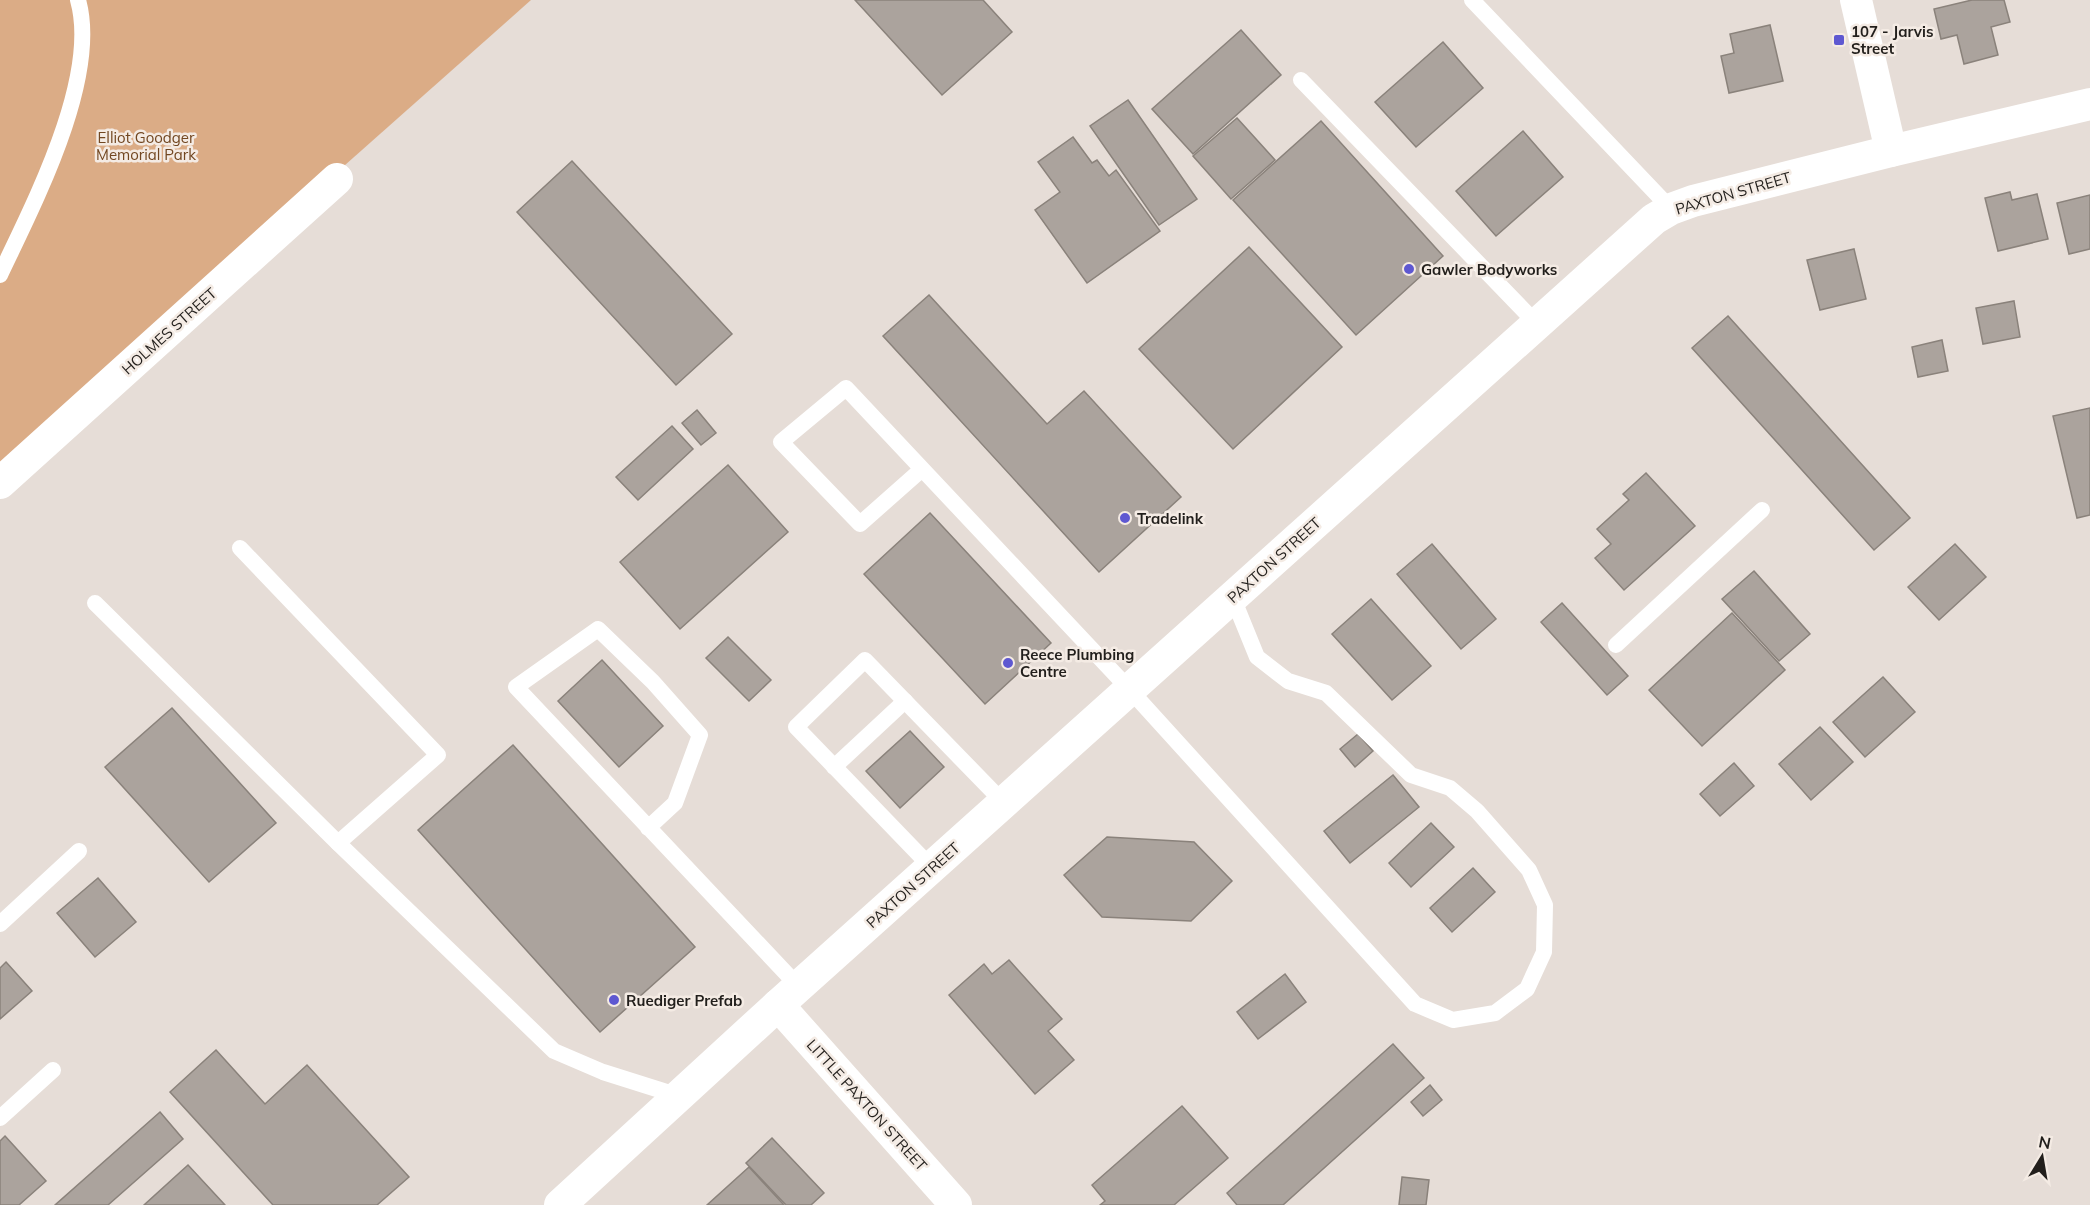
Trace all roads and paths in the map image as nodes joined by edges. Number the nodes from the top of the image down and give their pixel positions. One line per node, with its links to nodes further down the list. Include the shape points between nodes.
1 (78, 0): 9 (lane, via 81,54 68,121)
2 (1472, 0): 8 (lane)
3 (1856, 0): 6 (street)
4 (1301, 80): 10 (lane)
5 (2090, 104): 6 (street, PAXTON STREET)
6 (1891, 151): 8 (street, PAXTON STREET)
7 (337, 179): 12 (street, HOLMES STREET)
8 (1671, 209): 10 (street, PAXTON STREET, via 1654,219)
9 (0, 275)
10 (1537, 324): 15 (street, PAXTON STREET)
11 (921, 470): 11 (lane, via 860,524 781,442 846,388); 18 (lane)
12 (0, 483)
13 (1762, 510): 17 (lane)
14 (240, 548): 23 (lane, via 438,755)
15 (1233, 598): 18 (street, PAXTON STREET); 18 (lane, via 1257,657 1288,681 1326,693 1411,775 1450,788 1477,811 1529,870 1545,905 1544,952 1527,989 1495,1013 1453,1020 1415,1004)
16 (95, 603): 23 (lane)
17 (1616, 645)
18 (1130, 690): 21 (street, PAXTON STREET)
19 (905, 701): 20 (lane); 20 (lane, via 865,660 796,727); 21 (lane)
20 (834, 767): 25 (lane)
21 (1004, 803): 25 (street, PAXTON STREET)
22 (648, 828): 22 (lane, via 516,687 598,629 700,735 675,803); 27 (lane)
23 (338, 843): 29 (lane, via 554,1051 603,1072)
24 (79, 851): 26 (lane)
25 (932, 868): 27 (street, PAXTON STREET)
26 (0, 924)
27 (789, 996): 29 (street, PAXTON STREET); 32 (street, LITTLE PAXTON STREET)
28 (52, 1070): 30 (lane)
29 (679, 1096): 31 (street, PAXTON STREET)
30 (0, 1118)
31 (560, 1205)
32 (956, 1205)

